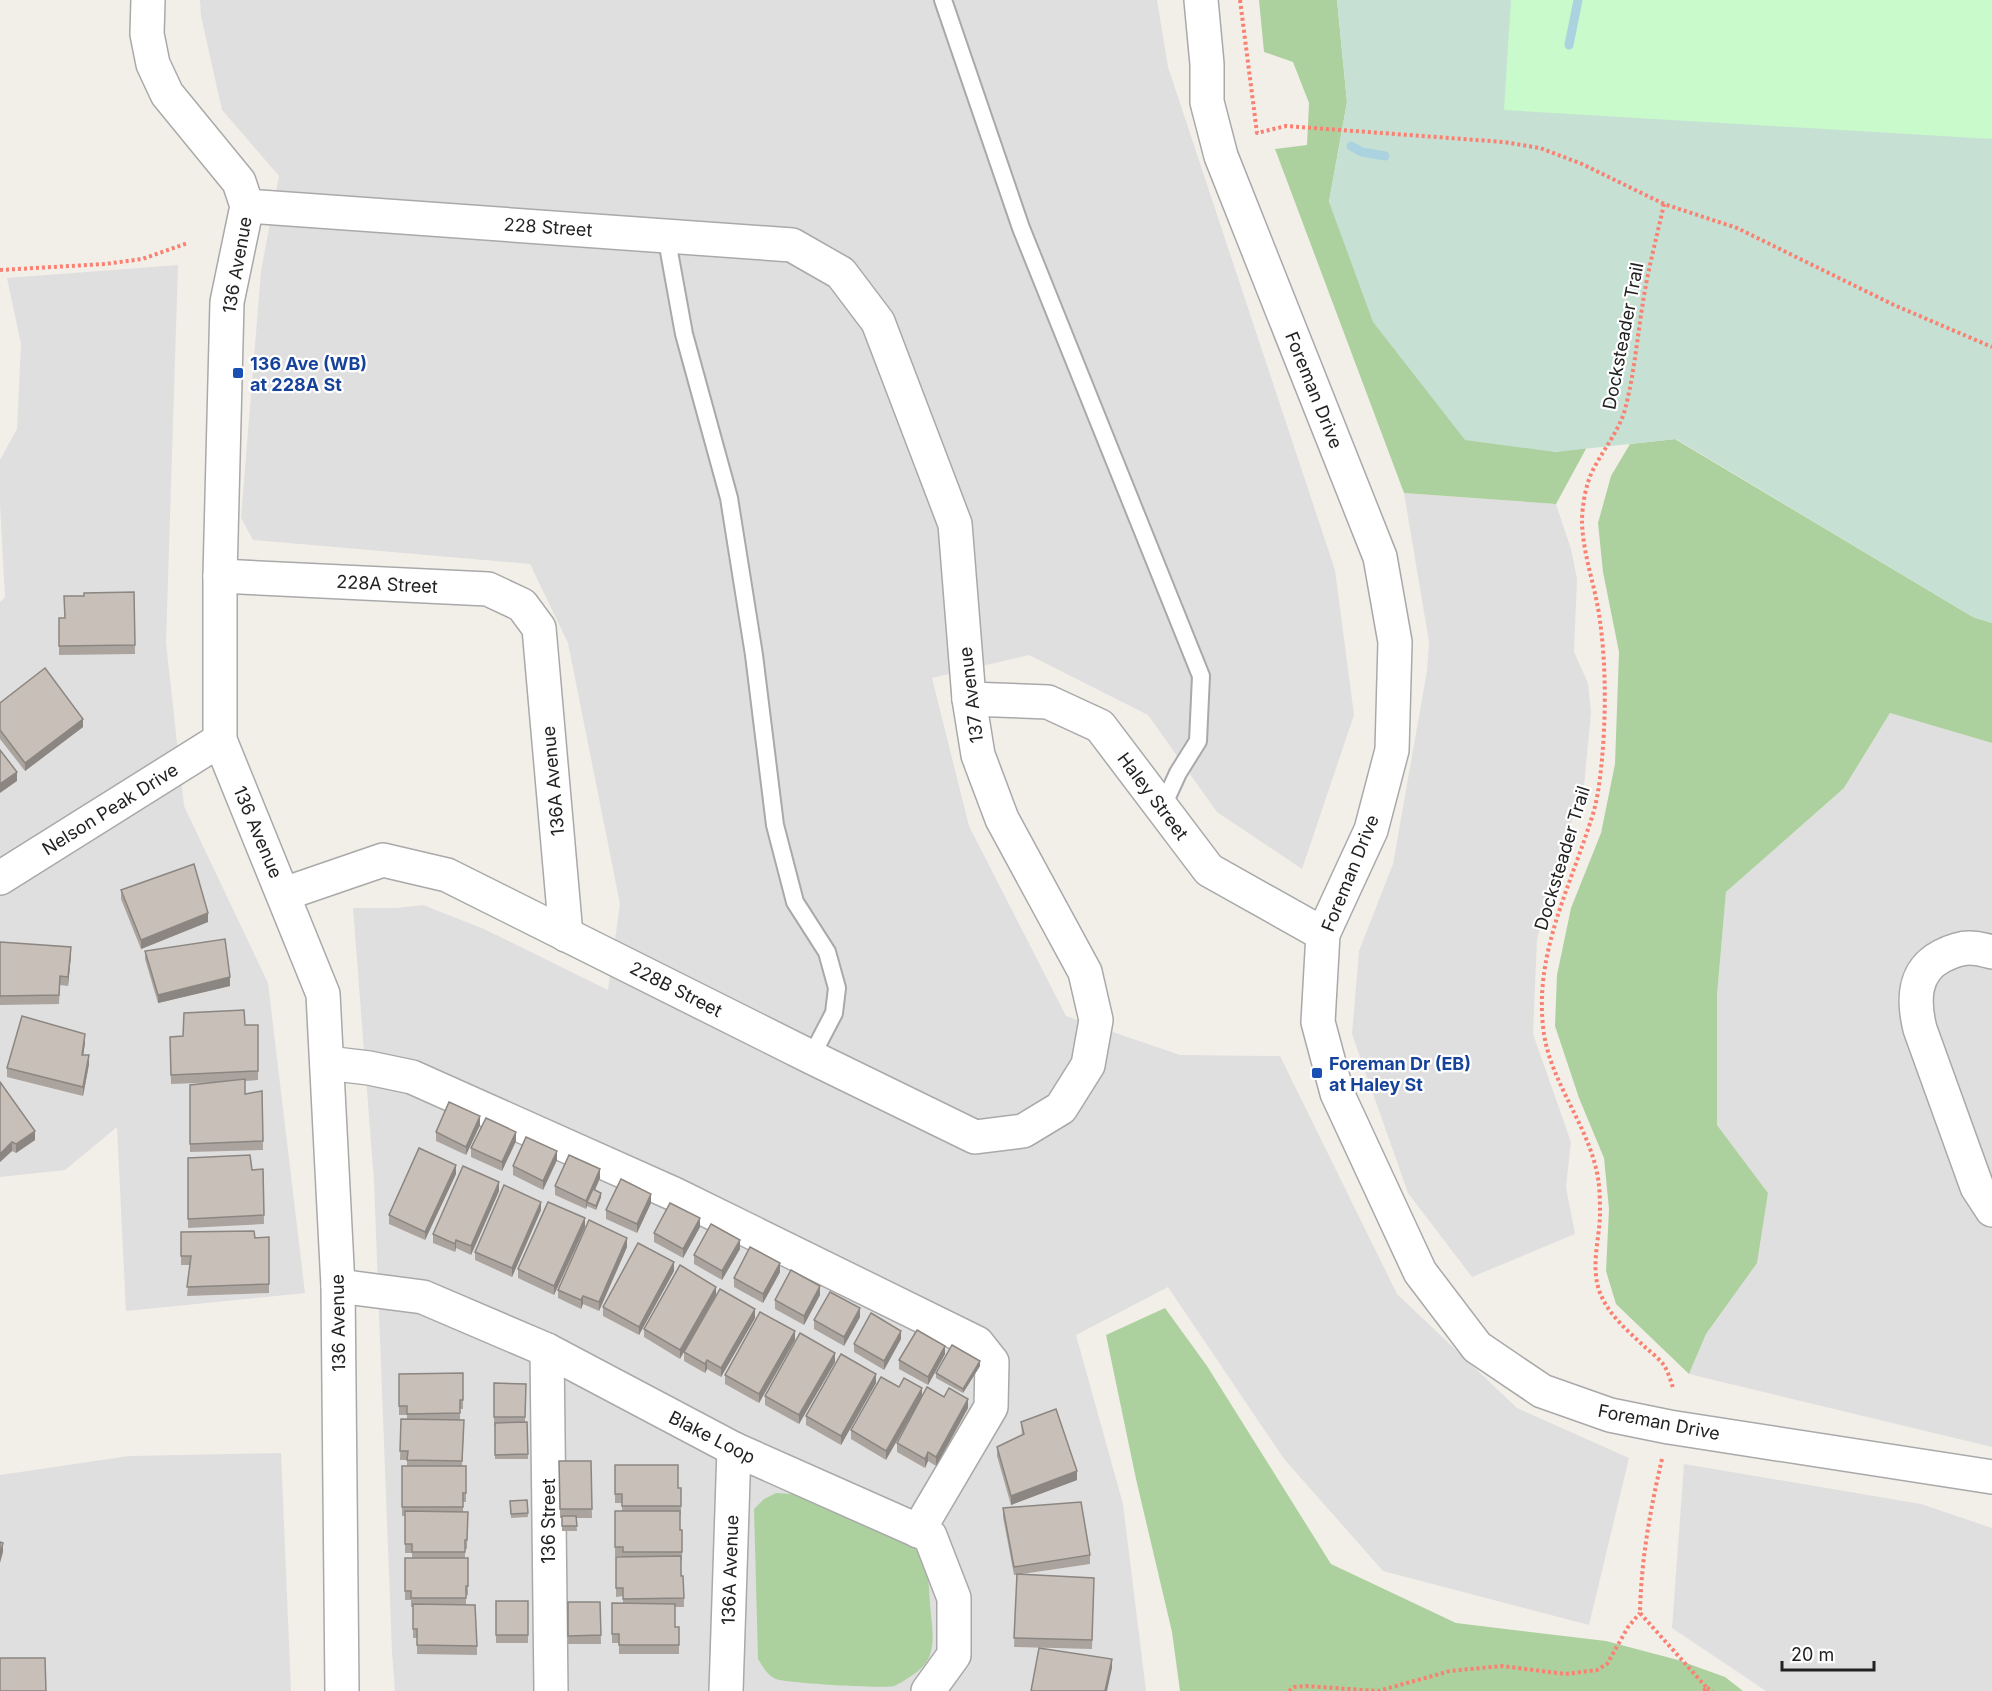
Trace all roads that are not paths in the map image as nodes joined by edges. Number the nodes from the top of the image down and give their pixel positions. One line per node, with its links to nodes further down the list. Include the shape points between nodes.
1 (148, 0): 4 (street, 136 Avenue, via 147,34 153,64 167,94 239,182)
2 (943, 0): 11 (lane, via 1021,228 1201,676 1198,741)
3 (1201, 0): 15 (street, Foreman Drive, via 1207,102 1221,156 1380,557 1395,642 1392,750 1371,831)
4 (247, 206): 5 (street, 228 Street); 7 (street, 136 Avenue, via 227,303)
5 (666, 235): 6 (street, 228 Street, via 792,245); 17 (lane, via 684,334 729,498 775,825 795,902 827,952 837,988 834,1013)
6 (841, 273): 9 (street, 137 Avenue, via 878,322 955,524)
7 (220, 576): 8 (street, 228A Street, via 488,589 522,605); 10 (street, 136 Avenue)
8 (539, 628): 14 (street, 136A Avenue)
9 (969, 699): 11 (street, Haley Street, via 1048,702 1100,726); 19 (street, 137 Avenue, via 978,755 1002,819 1085,972 1096,1020 1088,1065)
10 (220, 740): 12 (street, Nelson Peak Drive); 13 (street, 136 Avenue)
11 (1162, 808): 15 (street, Haley Street, via 1209,870)
12 (0, 878)
13 (284, 894): 14 (street, 228B Street, via 383,860 447,875); 18 (street, 136 Avenue, via 323,994)
14 (566, 934): 17 (street, 228B Street)
15 (1323, 934): 24 (street, Foreman Drive, via 1318,1022 1337,1093 1420,1272 1477,1347 1542,1391 1610,1415)
16 (1992, 951): 20 (street, via 1969,948 1951,951 1935,960 1923,971 1916,1011 1977,1187)
17 (812, 1057): 19 (street, 228B Street, via 975,1137 1023,1131)
18 (327, 1063): 21 (street, 136 Avenue); 25 (street, via 412,1077 674,1194 977,1343 992,1362 992,1407)
19 (1061, 1108)
20 (1992, 1210)
21 (338, 1286): 22 (street, Blake Loop, via 423,1297); 26 (street, 136 Avenue)
22 (547, 1350): 23 (street, Blake Loop); 27 (street, 136 Street)
23 (734, 1449): 25 (street, Blake Loop); 28 (street, 136A Avenue)
24 (1992, 1477)
25 (918, 1531): 29 (street, Blake Loop, via 930,1536 954,1598 954,1655)
26 (342, 1691)
27 (551, 1691)
28 (726, 1691)
29 (928, 1691)

